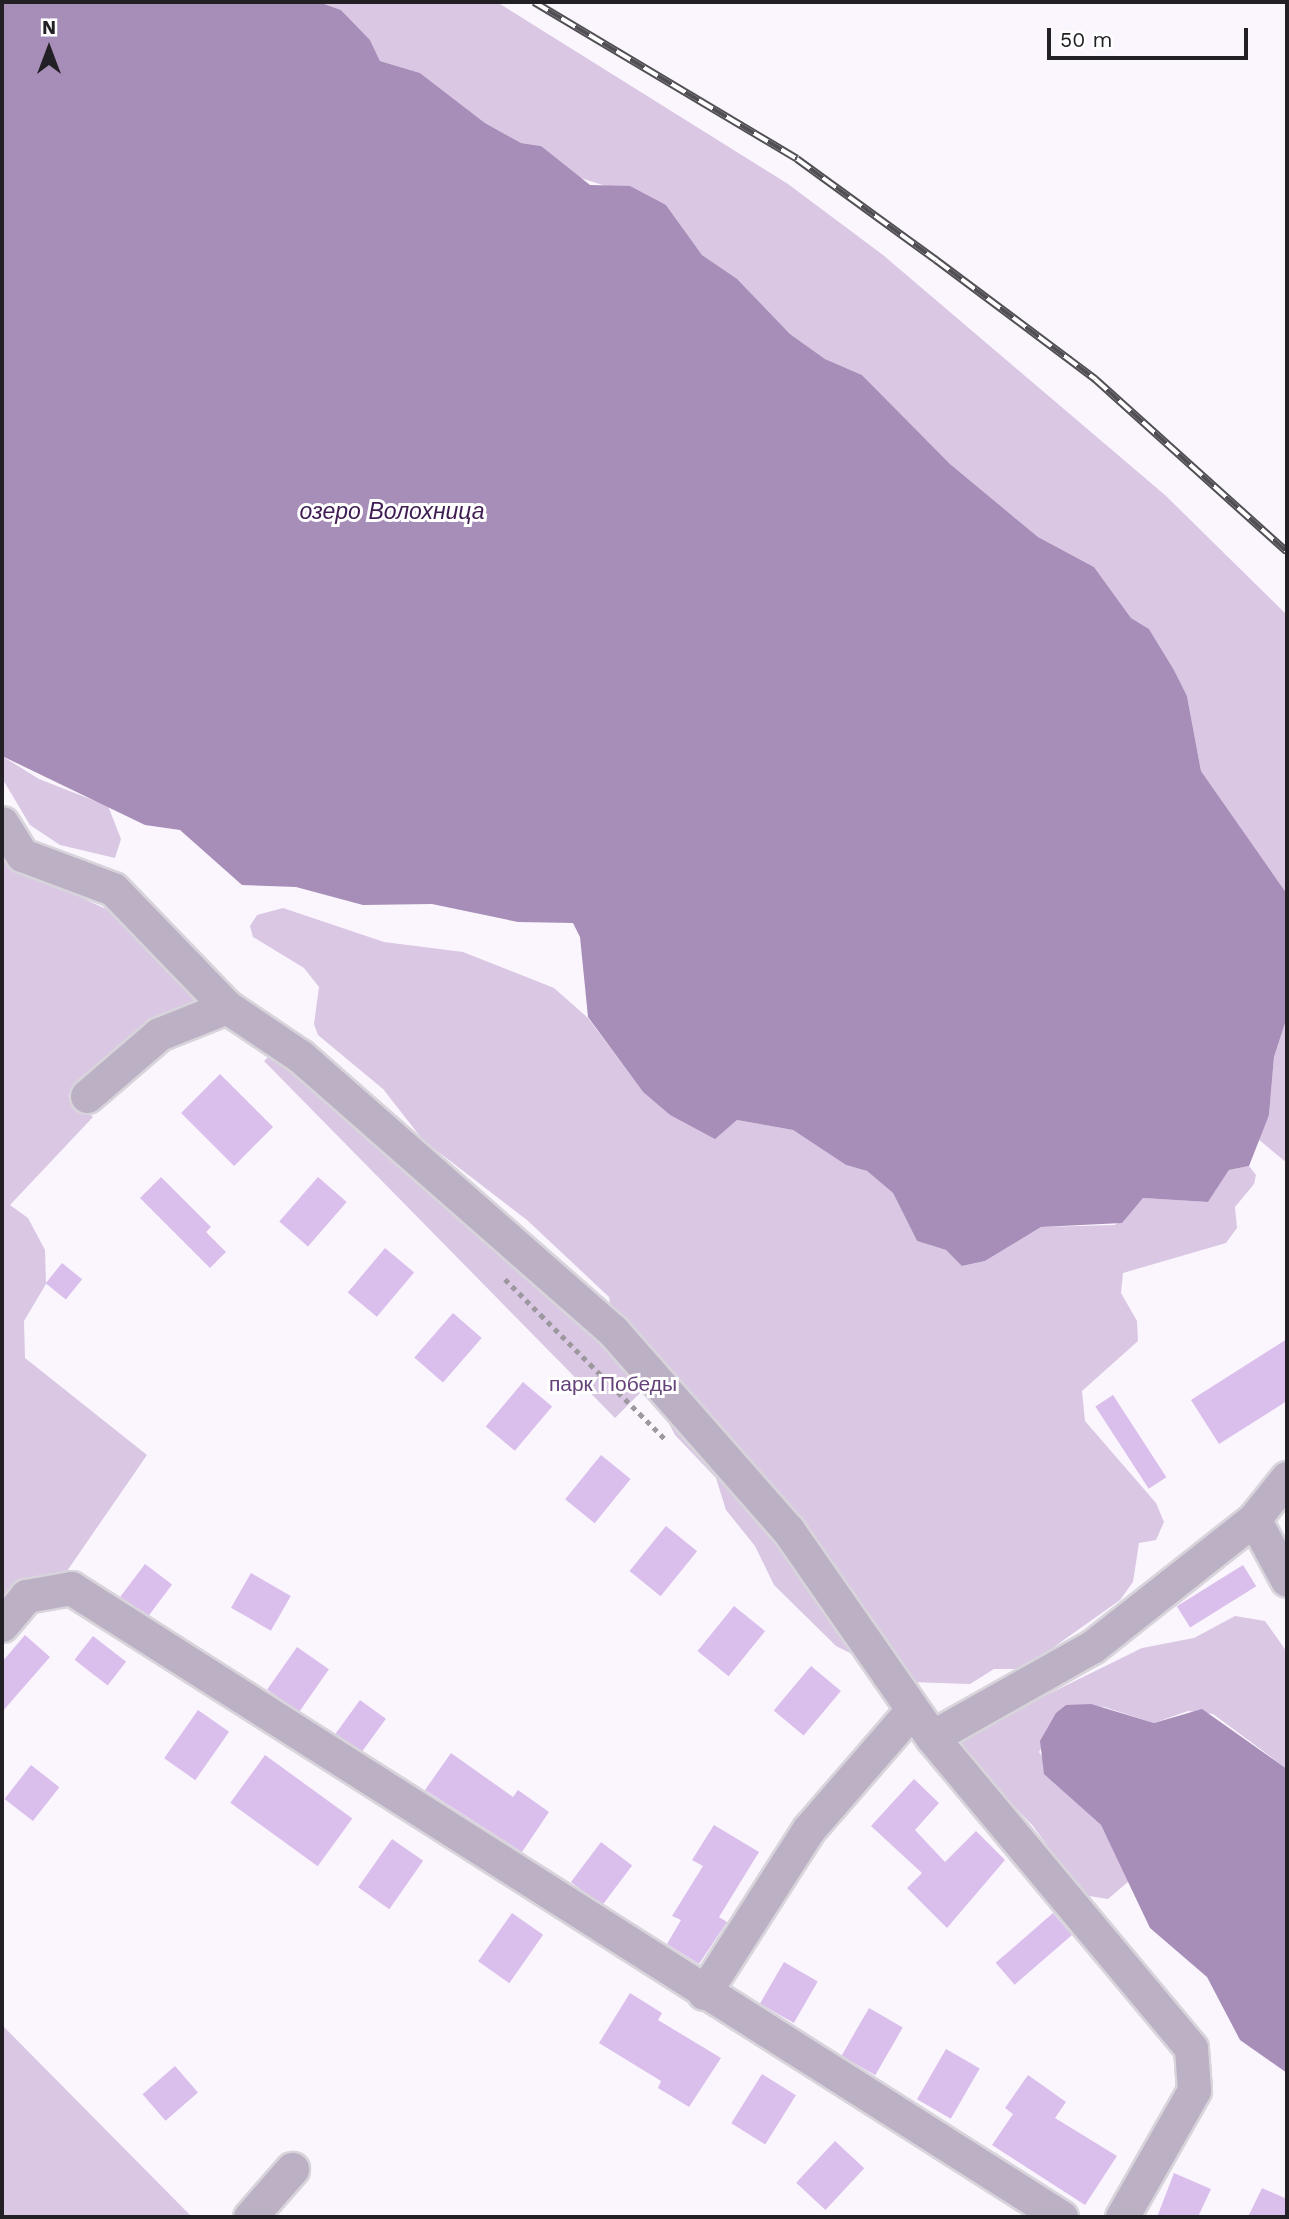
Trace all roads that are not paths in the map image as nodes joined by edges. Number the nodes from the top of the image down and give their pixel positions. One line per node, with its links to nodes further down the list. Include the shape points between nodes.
1 (2, 822): 2 (street, via 22,855 113,889)
2 (227, 1007): 3 (street, via 159,1034); 8 (street, via 348,1095 613,1331 788,1530)
3 (86, 1096)
4 (1287, 1478): 5 (street)
5 (1254, 1519): 6 (street); 9 (street, via 1092,1647)
6 (1287, 1580)
7 (2, 1625): 10 (street, via 26,1596 71,1588)
8 (912, 1710): 9 (street); 10 (street, via 809,1829)
9 (932, 1737): 14 (street, via 1191,2048 1194,2090)
10 (704, 1993): 13 (street)
11 (292, 2169): 12 (street)
12 (250, 2217)
13 (1061, 2217)
14 (1122, 2217)

